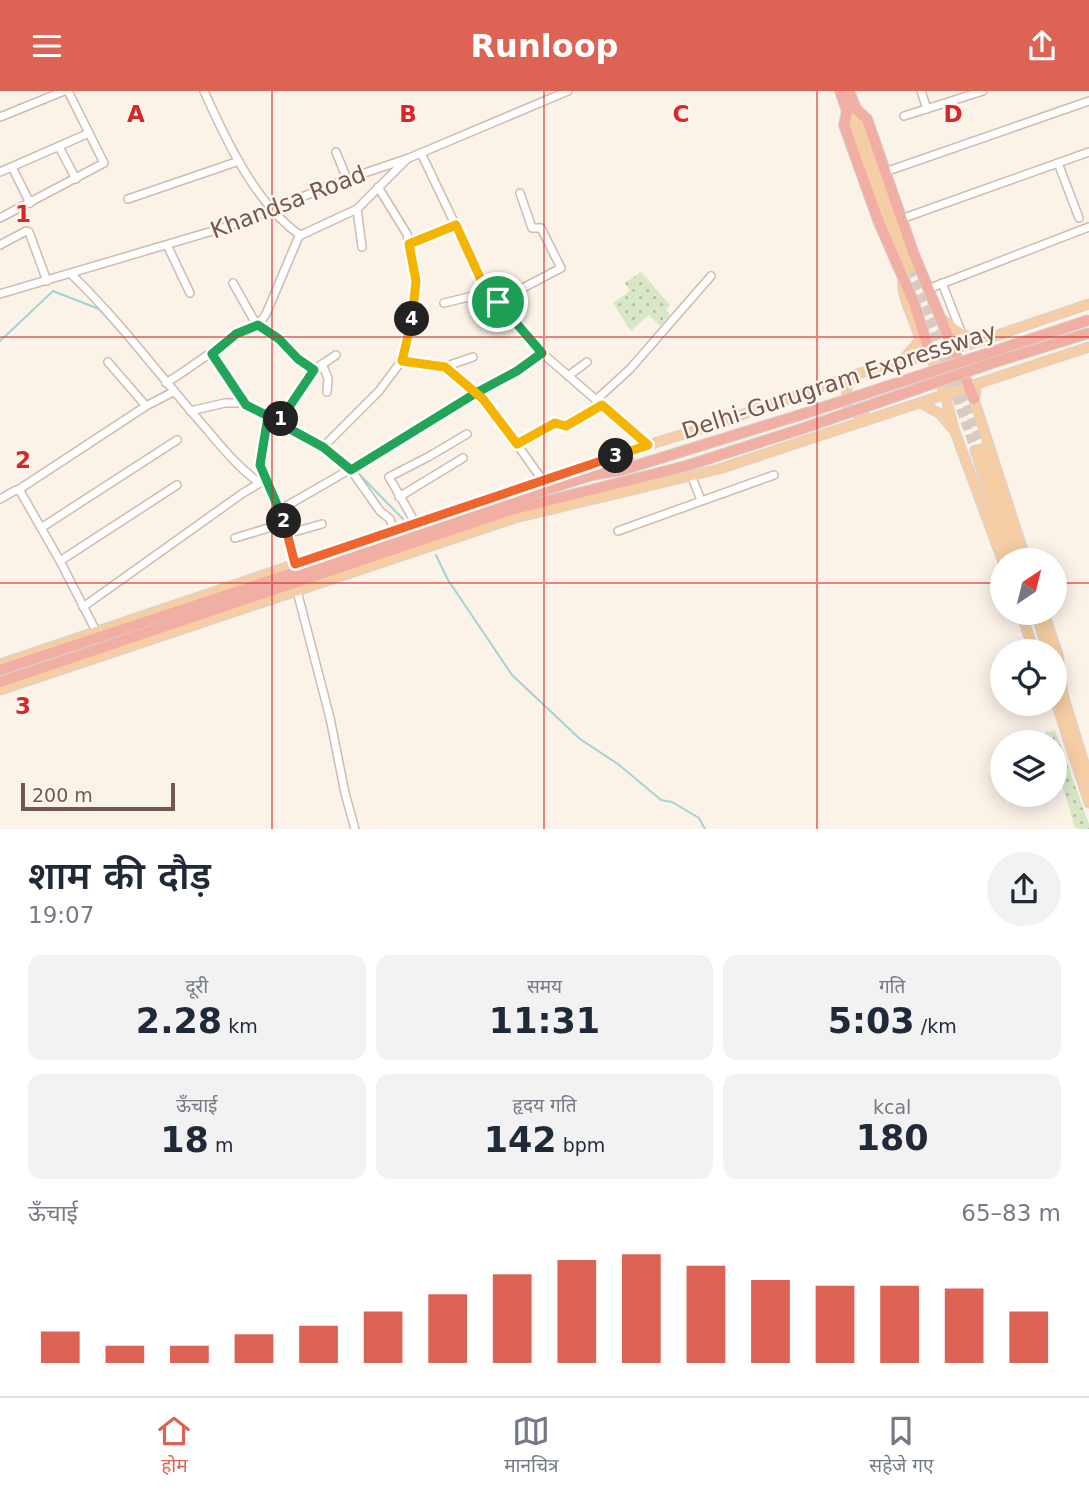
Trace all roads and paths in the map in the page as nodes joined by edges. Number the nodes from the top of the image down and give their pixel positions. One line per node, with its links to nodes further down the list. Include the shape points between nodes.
1 (66, 91): 12 (street); 13 (street)
2 (204, 91): 19 (street)
3 (568, 91): 17 (street, Khandsa Road)
4 (839, 91): 10 (highway)
5 (849, 91): 10 (highway)
6 (920, 91): 9 (street)
7 (983, 91): 9 (street)
8 (1089, 101): 23 (street)
9 (926, 109): 11 (street)
10 (851, 110): 23 (highway, via 866,119); 42 (main road); 42 (highway, via 844,125 878,220)
11 (904, 116)
12 (0, 117)
13 (89, 133): 14 (street); 24 (street, via 104,162)
14 (59, 147): 21 (street); 24 (street)
15 (336, 152): 25 (street)
16 (1089, 152): 20 (street)
17 (421, 153): 18 (street, Khandsa Road); 35 (street)
18 (409, 158): 25 (street, Khandsa Road); 26 (street)
19 (239, 161): 28 (street); 30 (street)
20 (1058, 163): 33 (street); 34 (street)
21 (12, 167): 22 (street); 29 (street)
22 (0, 172)
23 (885, 172): 34 (highway)
24 (76, 179): 29 (street)
25 (347, 179): 30 (street, Khandsa Road)
26 (378, 187): 31 (street); 38 (street)
27 (520, 193): 52 (street, via 533,227 541,228 561,268)
28 (128, 199)
29 (30, 203): 32 (street)
30 (274, 209): 37 (street); 39 (street, Khandsa Road)
31 (357, 209): 37 (street); 41 (street)
32 (0, 218)
33 (1079, 218)
34 (901, 219): 48 (highway)
35 (456, 225): 38 (street); 49 (street)
36 (1089, 227): 47 (street)
37 (300, 235): 57 (street)
38 (409, 244): 69 (street, via 415,295)
39 (167, 245): 43 (street, Khandsa Road); 50 (street)
40 (0, 246): 45 (street, via 29,232)
41 (362, 247)
42 (908, 272): 64 (highway); 72 (main road, via 903,292 920,340)
43 (71, 274): 45 (street, Khandsa Road); 79 (street)
44 (711, 276): 86 (street)
45 (47, 281): 51 (street, Khandsa Road)
46 (233, 283): 57 (street)
47 (942, 283): 48 (street); 60 (street)
48 (928, 289): 55 (highway)
49 (489, 292): 52 (street); 53 (street)
50 (190, 293)
51 (0, 294)
52 (498, 302): 65 (street)
53 (444, 303)
54 (1089, 304): 58 (main road)
55 (940, 317): 60 (main road); 63 (highway)
56 (1089, 320): 103 (highway, Delhi-Gurugram Expressway, bridge)
57 (258, 325): 66 (street, via 236,334); 75 (street)
58 (1013, 330): 60 (main road, via 972,338); 61 (main road)
59 (1089, 333): 109 (highway, Delhi-Gurugram Expressway, bridge, via 686,466)
60 (963, 334)
61 (971, 344): 63 (main road); 78 (main road)
62 (1089, 347): 78 (main road)
63 (954, 349): 64 (main road); 80 (highway)
64 (929, 350): 72 (main road); 84 (main road)
65 (542, 353): 77 (street); 83 (street)
66 (212, 354): 79 (street); 88 (street)
67 (336, 355): 73 (street)
68 (473, 357): 74 (street)
69 (402, 361): 74 (street); 99 (street)
70 (108, 362): 89 (street)
71 (587, 362): 77 (street)
72 (899, 363): 76 (main road)
73 (322, 364): 75 (street); 82 (street, via 328,378)
74 (444, 367): 83 (street)
75 (314, 370): 93 (street)
76 (856, 375): 92 (main road, via 846,386 849,409); 98 (main road)
77 (568, 376): 86 (street)
78 (988, 381): 80 (main road); 85 (main road, via 977,389)
79 (166, 383): 81 (street)
80 (970, 387): 84 (main road); 85 (highway)
81 (173, 392): 89 (street); 90 (street)
82 (327, 393)
83 (476, 393): 97 (street); 102 (street)
84 (945, 395): 87 (main road); 94 (main road)
85 (974, 399): 130 (main road)
86 (599, 402): 97 (street, via 566,426 555,423); 98 (street)
87 (919, 403): 92 (main road); 94 (main road, via 939,412)
88 (246, 405): 90 (street, via 225,403); 91 (street)
89 (146, 406): 110 (street)
90 (190, 411): 107 (street, via 243,471)
91 (268, 416): 93 (street); 107 (street, via 260,464)
92 (871, 419): 104 (main road)
93 (279, 423): 99 (street)
94 (954, 429): 127 (main road)
95 (467, 434): 113 (street, via 390,476)
96 (177, 440): 121 (street)
97 (517, 444): 106 (street)
98 (648, 445): 100 (main road)
99 (323, 447): 102 (street)
100 (632, 450): 103 (highway); 106 (main road)
101 (463, 458): 113 (street)
102 (351, 470): 117 (street); 122 (street, via 390,519)
103 (622, 470): 126 (highway, Delhi-Gurugram Expressway)
104 (691, 475): 111 (main road); 115 (street)
105 (774, 475): 115 (street)
106 (543, 481): 120 (main road)
107 (262, 482): 117 (street); 134 (street)
108 (177, 485): 131 (street)
109 (594, 489): 111 (highway); 112 (highway, Delhi-Gurugram Expressway)
110 (18, 490): 114 (street); 121 (street)
111 (616, 492): 116 (main road)
112 (573, 494): 116 (highway); 138 (highway, Delhi-Gurugram Expressway, via 511,510)
113 (399, 497): 120 (street)
114 (0, 499)
115 (701, 500): 123 (street)
116 (563, 505): 133 (main road)
117 (279, 510): 118 (street)
118 (285, 523): 124 (street); 125 (street)
119 (322, 524): 124 (street)
120 (416, 524): 122 (main road)
121 (41, 528): 131 (street)
122 (394, 531): 126 (main road)
123 (618, 531)
124 (287, 534): 132 (street)
125 (235, 538)
126 (382, 539): 132 (main road); 137 (highway, Delhi-Gurugram Expressway)
127 (998, 548)
128 (1007, 548): 129 (main road, via 979,449)
129 (1015, 548)
130 (1022, 548)
131 (60, 561): 134 (street)
132 (295, 564): 135 (main road)
133 (297, 590): 139 (main road); 144 (street)
134 (83, 607): 135 (street)
135 (96, 631): 136 (main road)
136 (0, 664)
137 (0, 670)
138 (0, 681)
139 (0, 690)
140 (1064, 716): 143 (main road)
141 (1066, 716): 142 (main road)
142 (1089, 779)
143 (1089, 803)
144 (355, 829)

